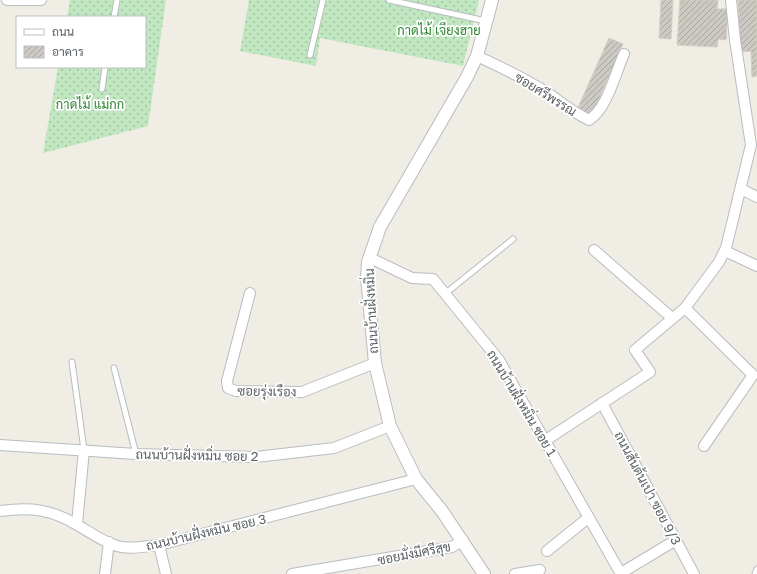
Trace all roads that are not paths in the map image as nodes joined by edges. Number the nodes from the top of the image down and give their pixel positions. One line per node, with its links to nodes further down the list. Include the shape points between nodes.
1 (7, 0): 2 (street)
2 (41, 0)
3 (117, 0): 8 (lane)
4 (323, 0): 10 (lane)
5 (389, 0): 9 (lane)
6 (492, 0): 9 (street, ถนนบ้านฝั่งหมิ่น)
7 (731, 0): 15 (street, via 750,135 749,157)
8 (114, 16)
9 (487, 21): 12 (street, ถนนบ้านฝั่งหมิ่น)
10 (310, 54)
11 (624, 54): 12 (street, ซอยศรีพรรณ, via 602,108 589,120 572,112 522,78)
12 (477, 56): 20 (street, ถนนบ้านฝั่งหมิ่น, via 380,227)
13 (106, 68): 14 (lane)
14 (102, 89)
15 (741, 189): 16 (street); 19 (street)
16 (757, 197)
17 (513, 239): 23 (lane)
18 (594, 250): 25 (street)
19 (724, 251): 21 (street); 24 (street, via 719,262)
20 (370, 258): 23 (street, ถนนบ้านฝั่งหมิ่น ซอย 1, via 412,278 433,278); 27 (street, ถนนบ้านฝั่งหมิ่น, via 368,277)
21 (757, 266)
22 (250, 293): 27 (street, ซอยรุ่งเรือง, via 227,381 231,390 302,392)
23 (446, 293): 31 (street, ถนนบ้านฝั่งหมิ่น ซอย 1, via 499,360)
24 (685, 308): 25 (street); 33 (street, via 753,374)
25 (672, 318): 29 (street, via 635,350 650,372)
26 (72, 362): 34 (lane)
27 (375, 363): 30 (street, ถนนบ้านฝั่งหมิ่น)
28 (114, 368): 35 (lane)
29 (602, 403): 31 (street); 41 (street, ถนนสันต้นเปา ซอย 9/3)
30 (390, 426): 35 (street, ถนนบ้านฝั่งหมิ่น ซอย 2, via 337,447 266,456); 36 (street, ถนนบ้านฝั่งหมิ่น)
31 (546, 440): 38 (street, ถนนบ้านฝั่งหมิ่น ซอย 1)
32 (0, 445): 34 (street, ถนนบ้านฝั่งหมิ่น ซอย 2)
33 (704, 446)
34 (84, 450): 35 (street, ถนนบ้านฝั่งหมิ่น ซอย 2); 39 (street)
35 (136, 454)
36 (416, 478): 40 (street, ถนนบ้านฝั่งหมิ่น); 43 (street, ถนนบ้านฝั่งหมิน ซอย 3)
37 (0, 511): 39 (street, ถนนบ้านฝั่งหมิน ซอย 3, via 17,508 42,509)
38 (588, 518): 44 (street); 48 (street, ถนนบ้านฝั่งหมิ่น ซอย 1)
39 (77, 524): 42 (street, ถนนบ้านฝั่งหมิน ซอย 3)
40 (463, 540): 46 (street, ซอยมั่งมีศรีสุข, via 452,547); 52 (street, ถนนบ้านฝั่งหมิ่น)
41 (676, 540): 48 (street); 54 (street, ถนนสันต้นเปา ซอย 9/3)
42 (109, 542): 43 (street, ถนนบ้านฝั่งหมิน ซอย 3, via 117,546 134,548); 49 (street)
43 (159, 545): 50 (street)
44 (547, 551)
45 (757, 569): 55 (lane)
46 (345, 570): 51 (street, ซอยมั่งมีศรีสุข)
47 (540, 570): 53 (street)
48 (621, 573)
49 (105, 574)
50 (166, 574)
51 (292, 574)
52 (484, 574)
53 (515, 574)
54 (694, 574)
55 (755, 574)

